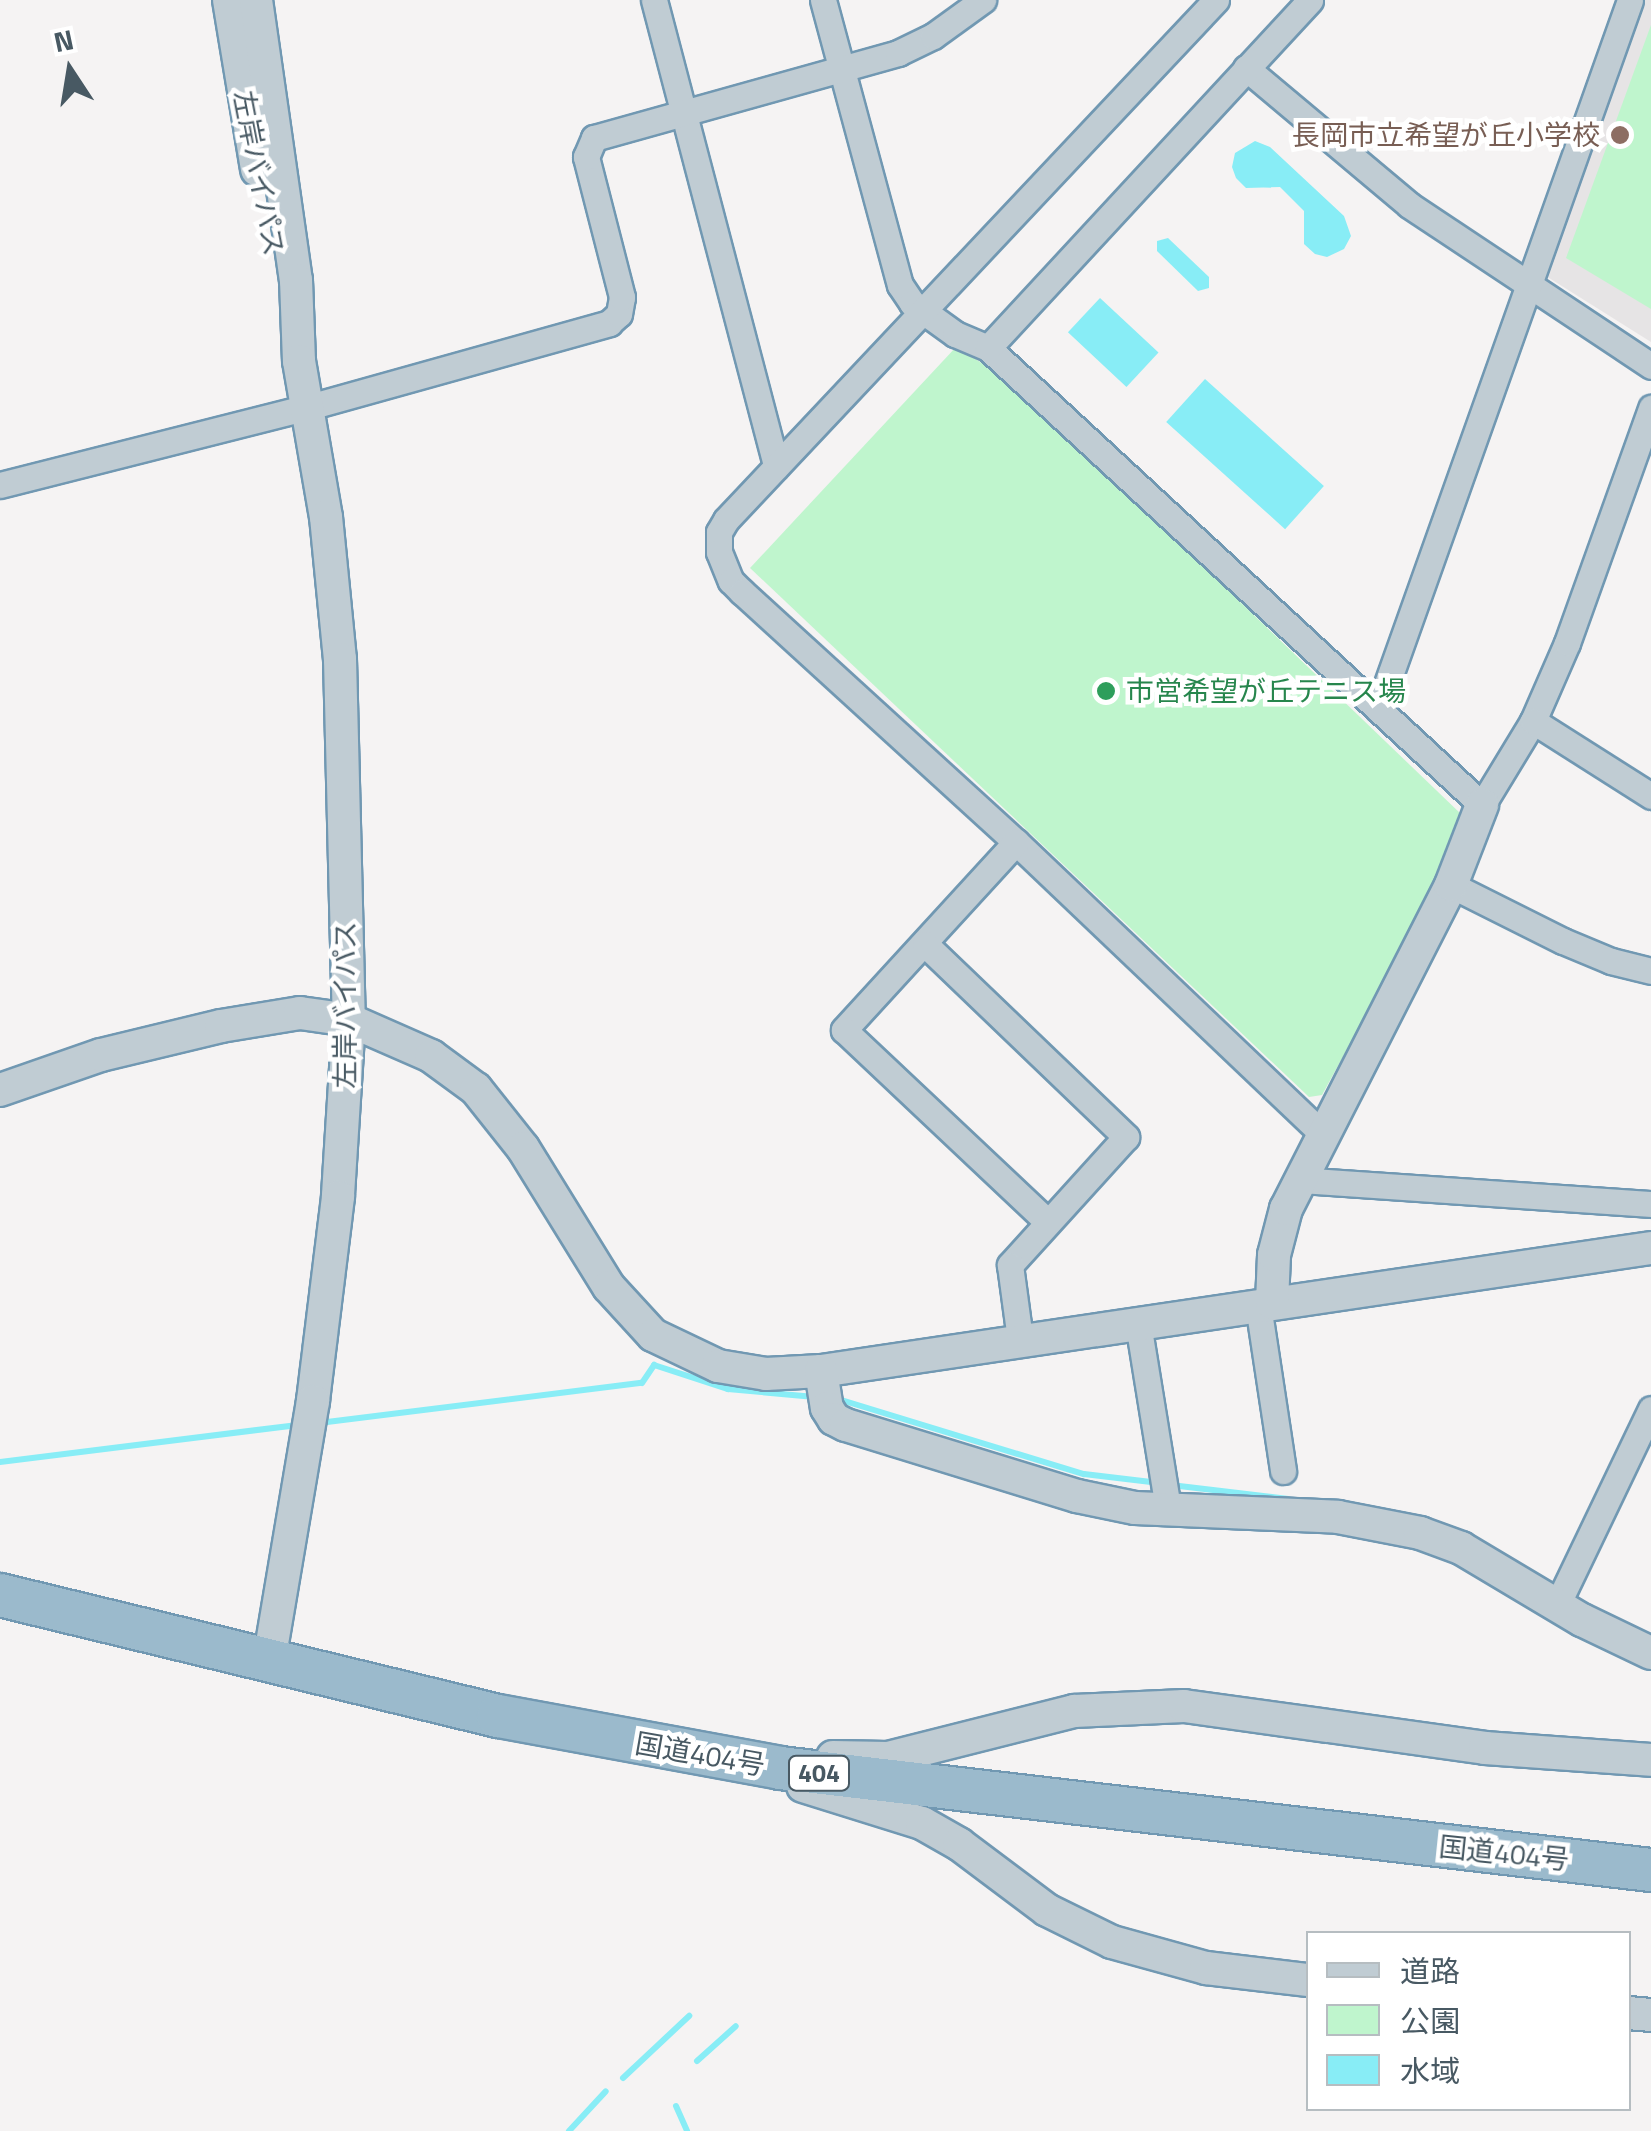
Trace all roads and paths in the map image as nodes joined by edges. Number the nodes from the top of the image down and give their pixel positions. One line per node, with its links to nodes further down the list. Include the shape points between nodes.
1 (228, 0): 14 (street, 左岸バイパス, via 269,232)
2 (256, 0): 14 (street, 左岸バイパス, via 296,280)
3 (654, 0): 11 (street)
4 (823, 0): 10 (street)
5 (982, 0): 10 (street, via 933,36)
6 (1216, 0): 13 (street)
7 (1310, 0): 9 (street)
8 (1630, 0): 12 (street)
9 (1246, 68): 12 (street, via 1409,205); 15 (street)
10 (843, 72): 11 (street); 13 (street, via 900,285)
11 (684, 115): 17 (street, via 594,138 586,158 622,297 610,322); 19 (street)
12 (1529, 285): 16 (street); 21 (street)
13 (924, 312): 15 (street); 19 (street)
14 (298, 344): 17 (street, 左岸バイパス)
15 (988, 348): 21 (street)
16 (1651, 366)
17 (309, 407): 20 (street); 29 (street, 左岸バイパス, via 340,659)
18 (1651, 408): 22 (street)
19 (776, 466): 25 (street, via 719,532 718,552 731,581)
20 (0, 486)
21 (1378, 710): 24 (street)
22 (1533, 720): 23 (street); 24 (street)
23 (1651, 796)
24 (1482, 806): 26 (street)
25 (1016, 842): 27 (street); 31 (street)
26 (1451, 885): 28 (street, via 1579,948); 31 (street)
27 (925, 944): 34 (street, via 1126,1138); 34 (street, via 844,1030)
28 (1651, 971)
29 (349, 1020): 30 (street, via 300,1014 207,1028); 39 (street, via 432,1056 476,1089 523,1148 595,1268 653,1335 718,1366 766,1374); 46 (street, 左岸バイパス, via 338,1198 313,1401)
30 (0, 1090)
31 (1324, 1135): 32 (street)
32 (1299, 1180): 33 (street); 36 (street)
33 (1651, 1204)
34 (1047, 1221): 38 (street, via 1010,1266)
35 (1651, 1248): 36 (street)
36 (1265, 1304): 37 (street); 41 (street)
37 (1138, 1323): 38 (street); 42 (street)
38 (1020, 1339): 39 (street)
39 (821, 1371): 42 (street, via 827,1408 846,1425 1077,1496)
40 (1651, 1409): 44 (street)
41 (1283, 1471)
42 (1168, 1510): 44 (street, via 1374,1522 1461,1548)
43 (0, 1595): 46 (highway, 国道404号 / 404)
44 (1558, 1603): 45 (street)
45 (1651, 1653)
46 (268, 1662): 47 (highway, 国道404号 / 404)
47 (619, 1739): 48 (street, via 888,1758 1074,1711 1184,1706 1536,1754); 49 (highway, 国道404号 / 404, via 780,1768); 50 (street, via 922,1823 1047,1910 1148,1955)
48 (1651, 1760)
49 (1651, 1870)
50 (1306, 1980)

